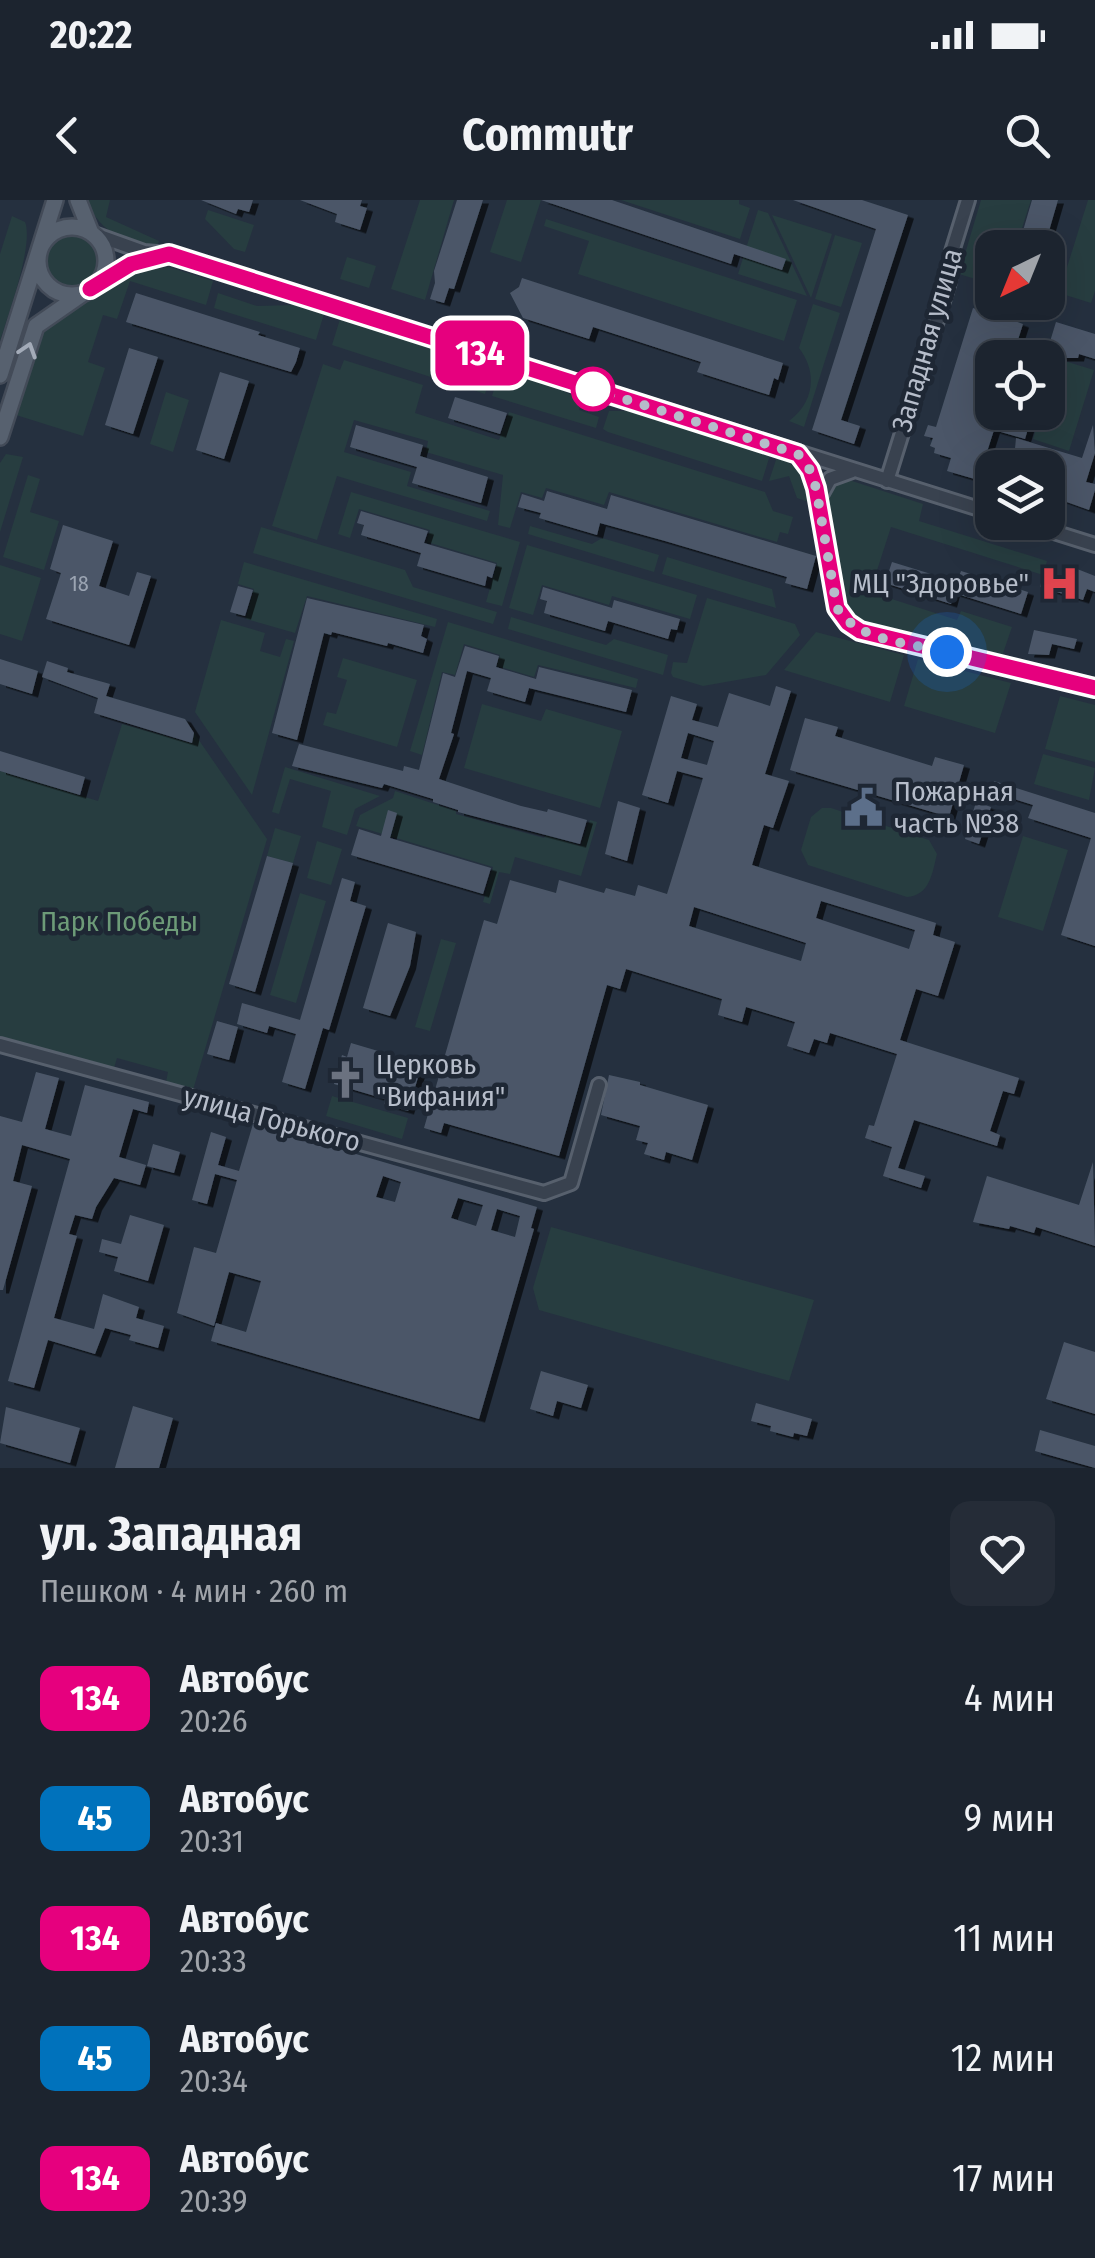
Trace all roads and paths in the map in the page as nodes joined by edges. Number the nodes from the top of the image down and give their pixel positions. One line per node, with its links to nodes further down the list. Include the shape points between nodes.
1 (55, 200): 5 (main road)
2 (78, 200): 4 (main road)
3 (968, 200): 12 (street, Западная улица)
4 (91, 233): 5 (main road, via 64,228); 6 (street); 7 (main road, via 105,261)
5 (40, 251): 7 (main road, via 48,285 68,294); 8 (main road)
6 (169, 254): 7 (street, via 131,264); 10 (street)
7 (90, 289): 9 (main road, one-way to 7, via 36,326)
8 (0, 375)
9 (0, 437)
10 (798, 454): 11 (street); 13 (street)
11 (853, 470): 12 (street); 13 (street, via 830,479)
12 (887, 481): 14 (street)
13 (819, 499): 17 (street, via 837,608 855,629)
14 (975, 509)
15 (1065, 536): 16 (street)
16 (1095, 545)
17 (1095, 688)
18 (0, 1045): 19 (street, улица Горького, via 544,1193 571,1183)
19 (599, 1085)

